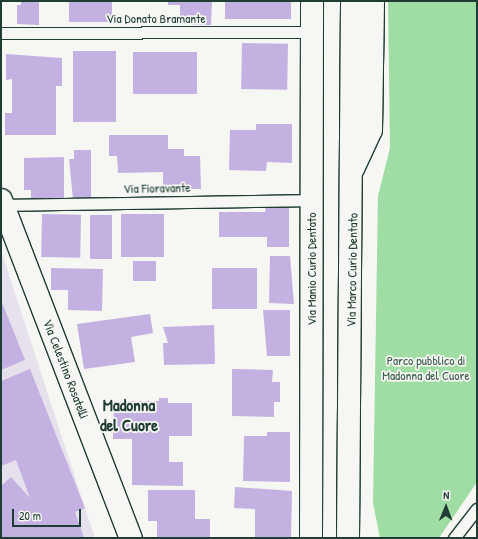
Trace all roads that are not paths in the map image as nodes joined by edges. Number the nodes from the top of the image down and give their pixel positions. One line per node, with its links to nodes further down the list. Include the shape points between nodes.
1 (312, 1): 4 (main road, Via Manio Curio Dentato)
2 (352, 1): 6 (main road, Via Marco Curio Dentato)
3 (373, 1): 6 (main road, via 372,130)
4 (311, 32): 5 (lane, Via Donato Bramante); 7 (main road, Via Manio Curio Dentato)
5 (1, 33)
6 (353, 169): 9 (main road, Via Marco Curio Dentato)
7 (312, 200): 8 (lane, Via Fioravante); 12 (main road, Via Manio Curio Dentato)
8 (2, 203): 11 (main road, Via Celestino Rosatelli)
9 (350, 473): 13 (main road, Via Marco Curio Dentato); 14 (main road)
10 (477, 509): 15 (lane)
11 (131, 538)
12 (311, 538)
13 (348, 538)
14 (363, 538)
15 (454, 538)

